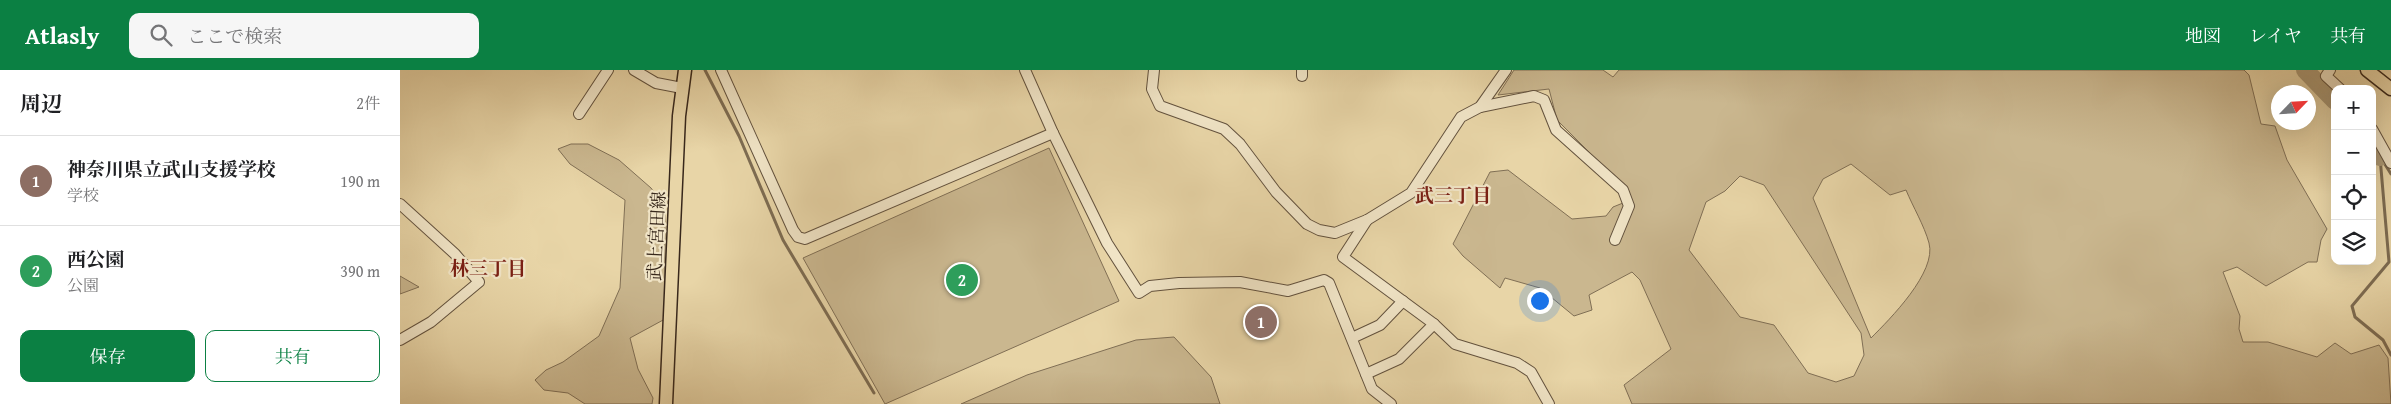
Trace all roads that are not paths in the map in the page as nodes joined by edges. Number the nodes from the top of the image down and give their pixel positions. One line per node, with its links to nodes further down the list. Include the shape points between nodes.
1 (608, 70): 14 (street)
2 (634, 70): 11 (street, via 656,84)
3 (684, 70): 11 (main road, 武上宮田線)
4 (720, 70): 15 (street, via 793,230 798,237 806,239)
5 (1025, 70): 15 (street)
6 (1154, 70): 19 (street, via 1152,89 1160,106 1224,129 1307,224 1335,233)
7 (1506, 70): 13 (street)
8 (2330, 70): 10 (street, via 2326,76)
9 (2367, 70): 12 (main road)
10 (2336, 85)
11 (682, 88): 26 (main road, 武上宮田線)
12 (2391, 89)
13 (1480, 107): 19 (street, via 1461,117 1411,194); 20 (street, via 1534,96 1544,100 1556,130 1623,190 1629,206)
14 (579, 114)
15 (1053, 133): 23 (street, via 1106,243 1139,293 1150,286 1179,283 1240,282 1288,290 1324,280 1329,283)
16 (2376, 137): 17 (street)
17 (2391, 163)
18 (400, 204): 24 (street, via 455,254 479,282 431,322)
19 (1367, 220): 21 (street, via 1343,257)
20 (1614, 240)
21 (1403, 301): 22 (street); 23 (street, via 1380,325)
22 (1434, 324): 25 (street, via 1399,359); 28 (street, via 1455,344 1517,363 1531,372)
23 (1352, 338): 25 (street)
24 (400, 340)
25 (1366, 374): 27 (street, via 1372,389)
26 (666, 404)
27 (1392, 404)
28 (1549, 404)

